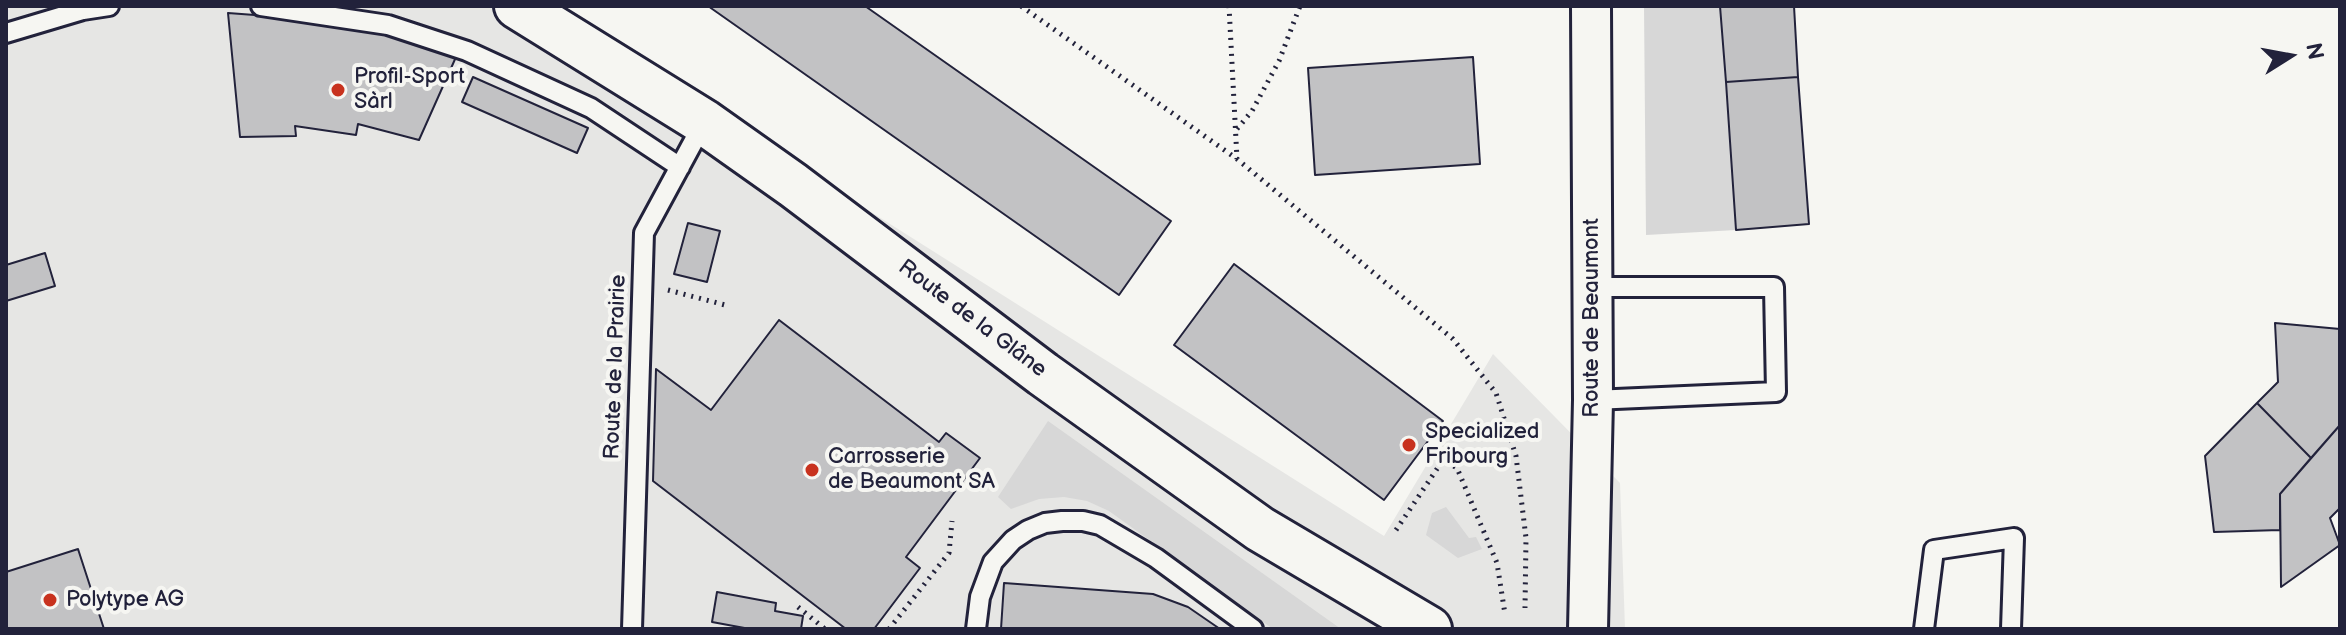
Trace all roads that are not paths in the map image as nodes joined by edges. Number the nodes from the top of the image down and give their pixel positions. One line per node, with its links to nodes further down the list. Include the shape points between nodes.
1 (109, 6): 5 (lane)
2 (261, 6): 7 (lane, via 388,25 467,51 591,108)
3 (517, 6): 6 (main road, Route de la Glâne)
4 (1591, 6): 8 (street, Route de Beaumont)
5 (6, 33)
6 (704, 122): 7 (lane, Route de la Prairie); 10 (main road, Route de la Glâne, via 1260,529)
7 (680, 167): 11 (lane, Route de la Prairie, via 644,233)
8 (1591, 287): 9 (street, Route de Beaumont); 9 (lane, via 1774,287 1776,377 1776,392)
9 (1593, 400): 14 (street, Route de Beaumont)
10 (1426, 628)
11 (632, 629)
12 (976, 629): 13 (lane, via 993,562 1028,530 1062,521 1100,525 1156,558)
13 (1253, 629)
14 (1588, 629)
15 (1924, 629): 16 (lane, via 1934,550 2014,538)
16 (2011, 629)

